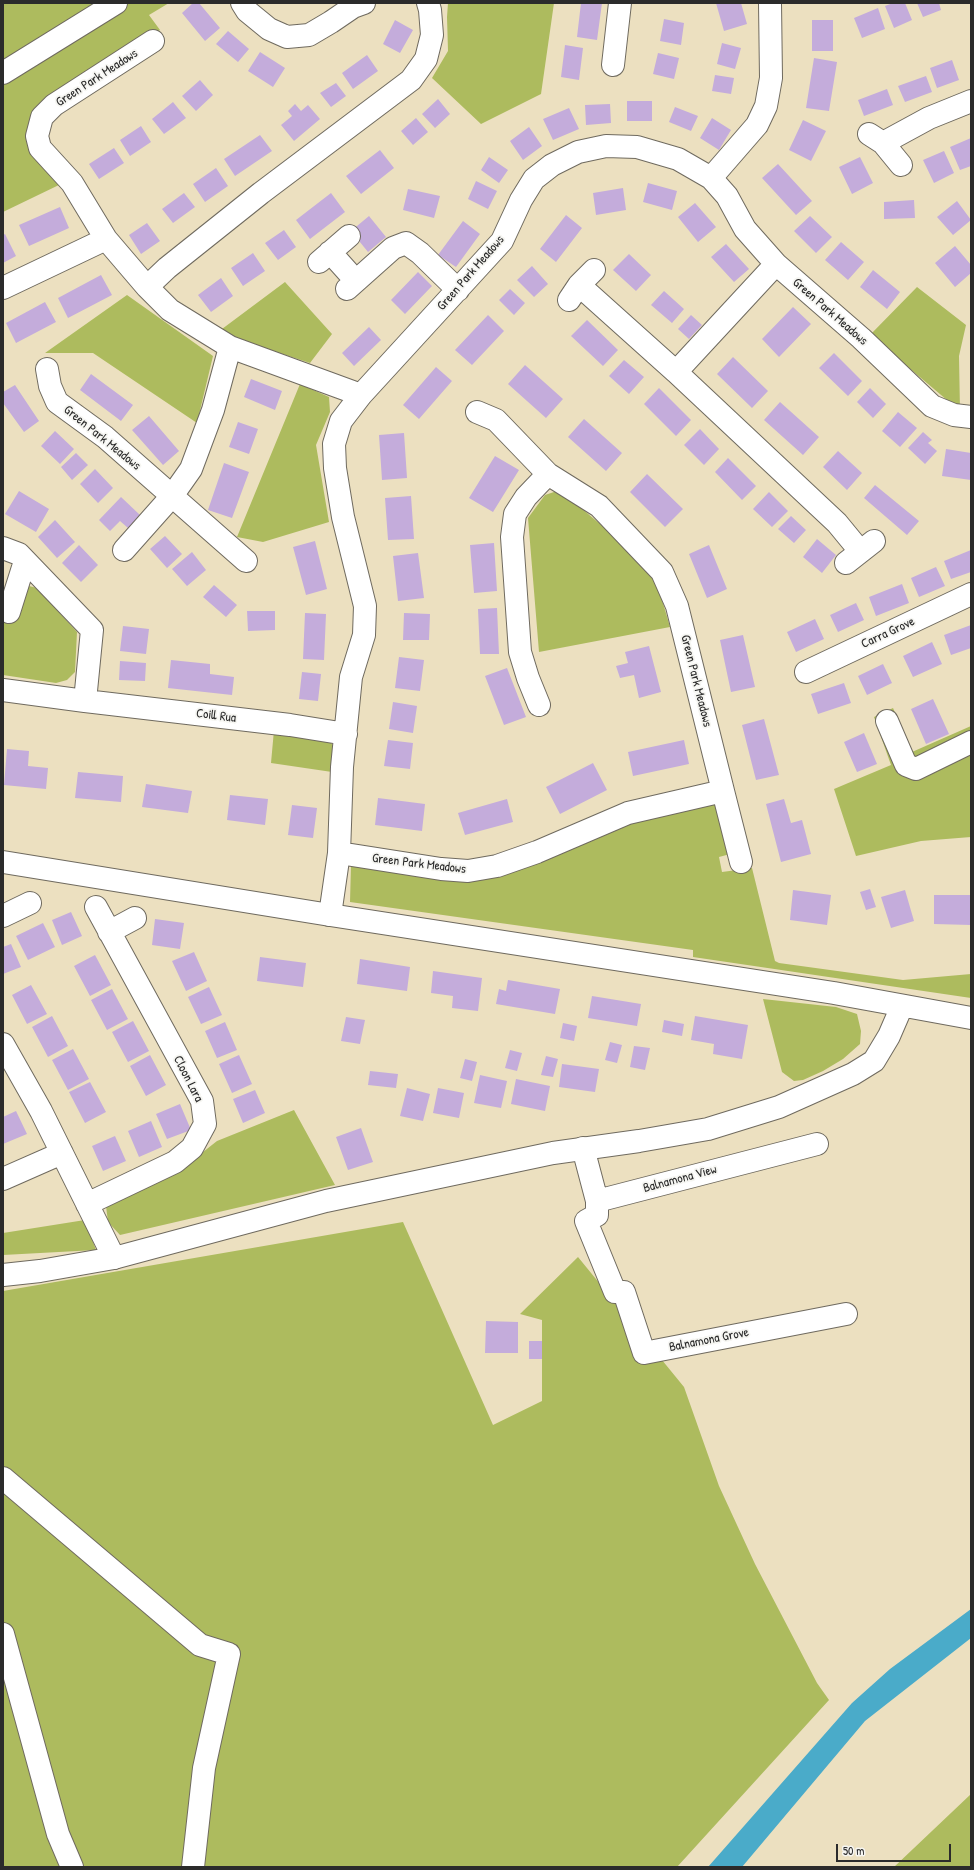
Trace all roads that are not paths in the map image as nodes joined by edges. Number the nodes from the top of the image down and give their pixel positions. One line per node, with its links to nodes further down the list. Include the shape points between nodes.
1 (116, 3): 9 (street)
2 (242, 3): 3 (street, via 247,11 269,29 287,36 309,35 353,7)
3 (364, 3)
4 (428, 3): 17 (street, via 432,35 426,58 411,80 261,192 166,268)
5 (620, 3): 8 (street)
6 (770, 3): 12 (street, via 771,78 766,106 758,125)
7 (153, 41): 14 (street, Green Park Meadows, via 54,105 42,117 37,136 40,148 72,183)
8 (612, 65)
9 (3, 73)
10 (971, 101): 11 (street, via 876,138)
11 (901, 165)
12 (711, 178): 15 (street, Green Park Meadows, via 727,196 745,229); 19 (street, Green Park Meadows, via 678,159 637,146 606,146 578,152 552,165 534,179 502,241)
13 (349, 236): 19 (street, via 325,257 351,285 393,248 406,243)
14 (106, 239): 17 (street, Green Park Meadows); 18 (street)
15 (776, 264): 22 (street); 25 (street, Green Park Meadows, via 861,338 932,406 954,415)
16 (594, 270): 22 (street, via 574,292)
17 (147, 287): 20 (street, Green Park Meadows, via 170,310)
18 (3, 288)
19 (458, 290): 23 (street, Green Park Meadows)
20 (230, 347): 23 (street, Green Park Meadows); 27 (street, via 214,410 191,469)
21 (47, 370): 27 (street, Green Park Meadows, via 57,402 105,437)
22 (676, 372): 30 (street, via 837,523)
23 (361, 395): 40 (street, Green Park Meadows, via 341,421 334,444 342,510 365,606 364,635 351,677)
24 (477, 412): 26 (street, Green Park Meadows, via 496,420)
25 (971, 417)
26 (548, 474): 38 (street, via 514,514 512,537 520,652); 42 (street, Green Park Meadows, via 599,506 662,572 677,606)
27 (172, 496): 29 (street); 31 (street, Green Park Meadows)
28 (3, 548): 32 (street, via 19,554)
29 (124, 550)
30 (860, 551)
31 (246, 560)
32 (25, 561): 34 (street); 37 (street, via 92,630)
33 (971, 594): 35 (street, Carra Grove)
34 (9, 612)
35 (806, 672)
36 (3, 690): 37 (street, Coill Rua)
37 (85, 701): 40 (street, Coill Rua)
38 (539, 704)
39 (887, 721): 41 (street, via 906,765 916,769)
40 (346, 734): 43 (street, Green Park Meadows, via 342,767)
41 (971, 742)
42 (723, 791): 43 (street, Green Park Meadows, via 628,813 537,852 497,866 468,871); 45 (street)
43 (339, 853): 48 (street, Green Park Meadows)
44 (3, 862): 48 (street)
45 (742, 862)
46 (30, 903): 49 (street)
47 (96, 907): 51 (street, Cloon Lara)
48 (330, 915): 52 (street, via 834,993)
49 (3, 916)
50 (135, 918): 51 (street)
51 (109, 932): 60 (street, Cloon Lara, via 202,1101 205,1124 192,1148 175,1162)
52 (902, 1006): 53 (street); 56 (street, via 889,1036 874,1061 853,1074 779,1106 708,1129)
53 (971, 1018)
54 (3, 1044): 57 (street)
55 (817, 1144): 59 (street, Balnamona View)
56 (583, 1148): 59 (street); 61 (street, via 553,1152 326,1201)
57 (62, 1152): 58 (street); 60 (street)
58 (3, 1179)
59 (597, 1201): 63 (street, Balnamona Grove, via 597,1215 586,1221 615,1292 624,1292 644,1353)
60 (87, 1204): 61 (street)
61 (114, 1258): 62 (street, via 40,1272)
62 (3, 1275)
63 (846, 1314)
64 (3, 1478): 67 (street, via 200,1645 229,1654 204,1768)
65 (3, 1634): 66 (street, via 58,1834)
66 (72, 1867)
67 (193, 1867)

